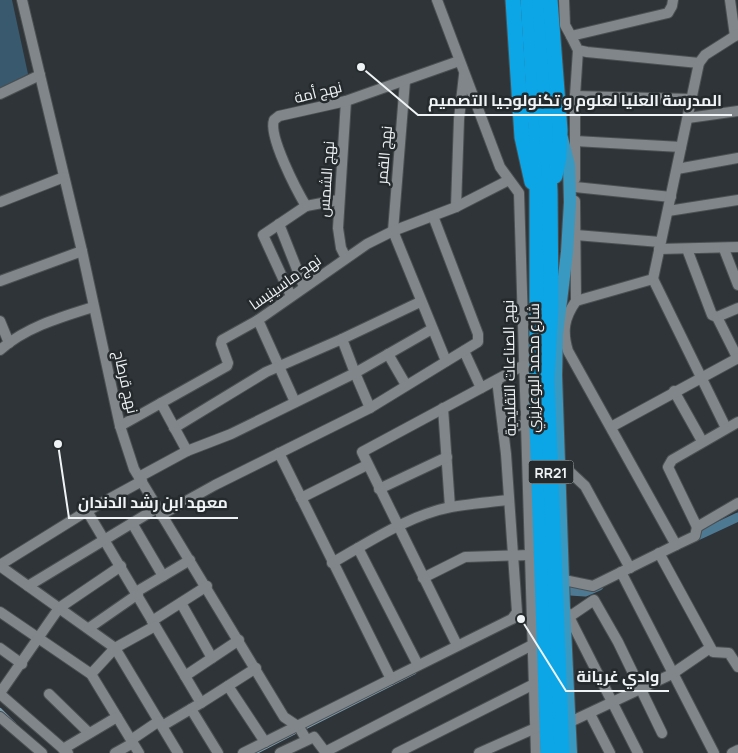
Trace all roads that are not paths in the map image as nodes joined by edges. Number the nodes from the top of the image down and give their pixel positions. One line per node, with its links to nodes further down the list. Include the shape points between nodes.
1 (22, 0): 16 (street, نهج قرطاج)
2 (436, 0): 13 (street, نهج الصناعات التقليدية)
3 (513, 0): 37 (highway, شارع محمد البوعزيزي / RR21, via 522,138)
4 (528, 0): 37 (highway, شارع محمد البوعزيزي / RR21, via 537,145)
5 (540, 0): 32 (highway, شارع محمد البوعزيزي / RR21)
6 (550, 0): 24 (highway, شارع محمد البوعزيزي / RR21)
7 (564, 0): 11 (street, via 565,25)
8 (672, 0): 11 (street, via 668,13)
9 (730, 0): 10 (street)
10 (736, 35): 14 (street, via 704,55)
11 (571, 36): 12 (street)
12 (578, 50): 14 (street); 19 (street)
13 (459, 61): 15 (street, نهج الصناعات التقليدية); 17 (street, نهج أمة)
14 (699, 62): 20 (street)
15 (464, 74): 30 (street, نهج الصناعات التقليدية, via 476,98 500,167); 39 (street)
16 (40, 75): 18 (street); 29 (street, نهج قرطاج)
17 (405, 81): 21 (street, نهج أمة); 43 (street, نهج القمر)
18 (0, 94)
19 (575, 96): 20 (street); 25 (street)
20 (691, 99): 23 (street)
21 (346, 101): 34 (street, نهج الشمس); 38 (street, نهج أمة, via 279,116 274,120 273,131 292,182)
22 (738, 111): 23 (street)
23 (688, 118): 26 (street)
24 (560, 130): 32 (highway, شارع محمد البوعزيزي / RR21, via 559,157); 95 (main road, via 570,179 567,252 557,334)
25 (575, 141): 26 (street); 31 (street)
26 (681, 147): 28 (street)
27 (738, 158): 28 (street)
28 (677, 170): 33 (street)
29 (64, 177): 36 (street); 49 (street, نهج قرطاج)
30 (509, 180): 39 (street, نهج ماسينيسا); 72 (street, نهج الصناعات التقليدية, via 516,187 521,206)
31 (575, 187): 33 (street); 44 (street)
32 (550, 192): 95 (highway, شارع محمد البوعزيزي / RR21, via 551,307 547,380)
33 (671, 197): 40 (street)
34 (338, 200): 38 (street); 50 (street, نهج الشمس, via 339,240)
35 (738, 200): 40 (street)
36 (0, 202)
37 (537, 205): 135 (highway, شارع محمد البوعزيزي / RR21)
38 (306, 206): 42 (street)
39 (456, 207): 41 (street, نهج ماسينيسا)
40 (668, 211): 45 (street)
41 (433, 216): 43 (street, نهج ماسينيسا); 68 (street, via 479,339)
42 (278, 224): 54 (street); 55 (street, via 264,233 263,239)
43 (393, 231): 50 (street, نهج ماسينيسا); 57 (street)
44 (576, 235): 45 (street); 56 (street)
45 (659, 245): 48 (street); 51 (street)
46 (738, 247): 47 (street)
47 (724, 249): 48 (street); 53 (street)
48 (687, 250): 60 (street, via 712,315)
49 (82, 252): 52 (street); 58 (street, نهج قرطاج)
50 (346, 258): 54 (street, نهج ماسينيسا)
51 (653, 279): 56 (street); 75 (street)
52 (0, 282)
53 (738, 285)
54 (304, 286): 55 (street, نهج ماسينيسا)
55 (291, 296): 61 (street, نهج ماسينيسا)
56 (576, 301): 87 (street, via 564,322 568,351)
57 (420, 302): 63 (street); 64 (street)
58 (93, 307): 65 (street, via 52,320); 86 (street, نهج قرطاج)
59 (738, 308): 60 (street)
60 (717, 317): 66 (street)
61 (258, 320): 73 (street); 81 (street, نهج ماسينيسا, via 222,340 220,344 227,366)
62 (0, 321): 65 (street)
63 (432, 328): 69 (street); 71 (street)
64 (342, 339): 73 (street); 74 (street)
65 (9, 343): 67 (street)
66 (735, 346): 70 (street)
67 (0, 350)
68 (464, 351): 71 (street); 78 (street)
69 (388, 354): 74 (street); 77 (street)
70 (738, 358): 75 (street)
71 (446, 361): 77 (street)
72 (524, 365): 76 (street); 85 (street, نهج الصناعات التقليدية)
73 (278, 366): 80 (street); 88 (street)
74 (355, 373): 80 (street); 82 (street)
75 (702, 376): 79 (street); 89 (street)
76 (497, 380): 78 (street); 90 (street)
77 (406, 385): 82 (street)
78 (481, 388): 83 (street)
79 (674, 391): 87 (street); 91 (street)
80 (296, 402): 92 (street, via 231,434)
81 (161, 403): 86 (street); 88 (street)
82 (370, 408): 93 (street)
83 (443, 408): 94 (street); 96 (street, via 364,449 362,454)
84 (738, 422): 89 (street)
85 (526, 424): 90 (street); 112 (street, نهج الصناعات التقليدية)
86 (120, 426): 97 (street, نهج قرطاج, via 132,464)
87 (611, 427): 109 (street)
88 (174, 428): 92 (street)
89 (726, 428): 91 (street)
90 (503, 430): 100 (street)
91 (702, 441): 107 (street, via 672,460 668,467)
92 (187, 451): 97 (street)
93 (279, 453): 99 (street); 104 (street)
94 (447, 457): 98 (street); 102 (street)
95 (556, 458): 118 (street, via 589,493); 121 (main road); 129 (highway, شارع محمد البوعزيزي / RR21)
96 (367, 465): 98 (street); 99 (street)
97 (141, 479): 103 (street); 104 (street, نهج قرطاج)
98 (379, 489): 106 (street)
99 (301, 498): 115 (street)
100 (508, 500): 102 (street); 113 (street)
101 (738, 503): 107 (street)
102 (450, 508): 106 (street)
103 (87, 511): 108 (street); 116 (street)
104 (159, 512): 105 (street); 114 (street, نهج قرطاج)
105 (132, 523): 108 (street); 119 (street)
106 (398, 527): 110 (street); 120 (street)
107 (697, 527): 109 (street, via 694,537)
108 (105, 540): 117 (street); 122 (street)
109 (676, 545): 111 (street)
110 (358, 548): 115 (street); 142 (street)
111 (660, 553): 118 (street); 139 (street)
112 (529, 555): 113 (street); 135 (street, نهج الصناعات التقليدية)
113 (513, 556): 120 (street, via 466,557); 136 (street, via 517,603 514,616)
114 (190, 560): 119 (street); 123 (street, نهج قرطاج)
115 (332, 563): 148 (street)
116 (0, 566): 122 (street)
117 (121, 566): 125 (street); 128 (street)
118 (626, 570): 124 (street); 146 (street)
119 (163, 576): 125 (street)
120 (423, 578): 136 (street)
121 (564, 580): 124 (street); 129 (main road)
122 (28, 586): 128 (street)
123 (207, 586): 127 (street); 134 (street, نهج قرطاج)
124 (593, 586): 126 (street)
125 (137, 593): 131 (street); 132 (street)
126 (594, 600): 129 (street); 151 (street)
127 (180, 604): 131 (street); 140 (street)
128 (59, 608): 132 (street); 133 (street)
129 (563, 611): 154 (street); 159 (main road); 179 (highway, شارع محمد البوعزيزي / RR21)
130 (0, 612): 133 (street)
131 (154, 624): 138 (street); 147 (street)
132 (89, 628): 138 (street)
133 (39, 637): 141 (street); 145 (street)
134 (239, 640): 140 (street); 143 (street, نهج قرطاج)
135 (539, 641): 149 (street, نهج الصناعات التقليدية); 161 (highway, شارع محمد البوعزيزي / RR21); 176 (street)
136 (457, 645): 142 (street)
137 (0, 648): 141 (street)
138 (115, 648): 145 (street); 160 (street)
139 (710, 648): 144 (street, via 716,654 729,653); 146 (street)
140 (212, 658): 147 (street)
141 (22, 664): 152 (street)
142 (418, 665): 148 (street)
143 (256, 668): 150 (street); 162 (street, نهج قرطاج, via 284,717)
144 (738, 668)
145 (91, 674): 157 (street)
146 (672, 674): 151 (street); 183 (street)
147 (185, 676): 155 (street)
148 (391, 680): 162 (street)
149 (534, 684): 161 (street, نهج الصناعات التقليدية); 177 (street)
150 (228, 686): 155 (street); 166 (street)
151 (641, 690): 154 (street); 164 (street)
152 (0, 694): 167 (street)
153 (49, 694): 163 (street)
154 (613, 703): 156 (street); 182 (street)
155 (196, 706): 160 (street); 173 (street)
156 (590, 714): 159 (street); 181 (street)
157 (117, 717): 163 (street); 165 (street)
158 (1, 720): 169 (street)
159 (570, 722): 180 (main road)
160 (160, 724): 165 (street); 172 (street)
161 (541, 725): 168 (highway, شارع محمد البوعزيزي / RR21); 178 (street)
162 (302, 732): 166 (street); 175 (street); 176 (street, نهج قرطاج, via 316,738)
163 (89, 733): 167 (street)
164 (662, 733)
165 (132, 741): 170 (street); 171 (street)
166 (266, 742): 174 (street)
167 (66, 751)
168 (537, 752)
169 (42, 753)
170 (115, 753)
171 (138, 753)
172 (178, 753)
173 (218, 753)
174 (244, 753)
175 (280, 753)
176 (325, 753)
177 (398, 753)
178 (479, 753)
179 (562, 753)
180 (571, 753)
181 (610, 753)
182 (638, 753)
183 (714, 753)

